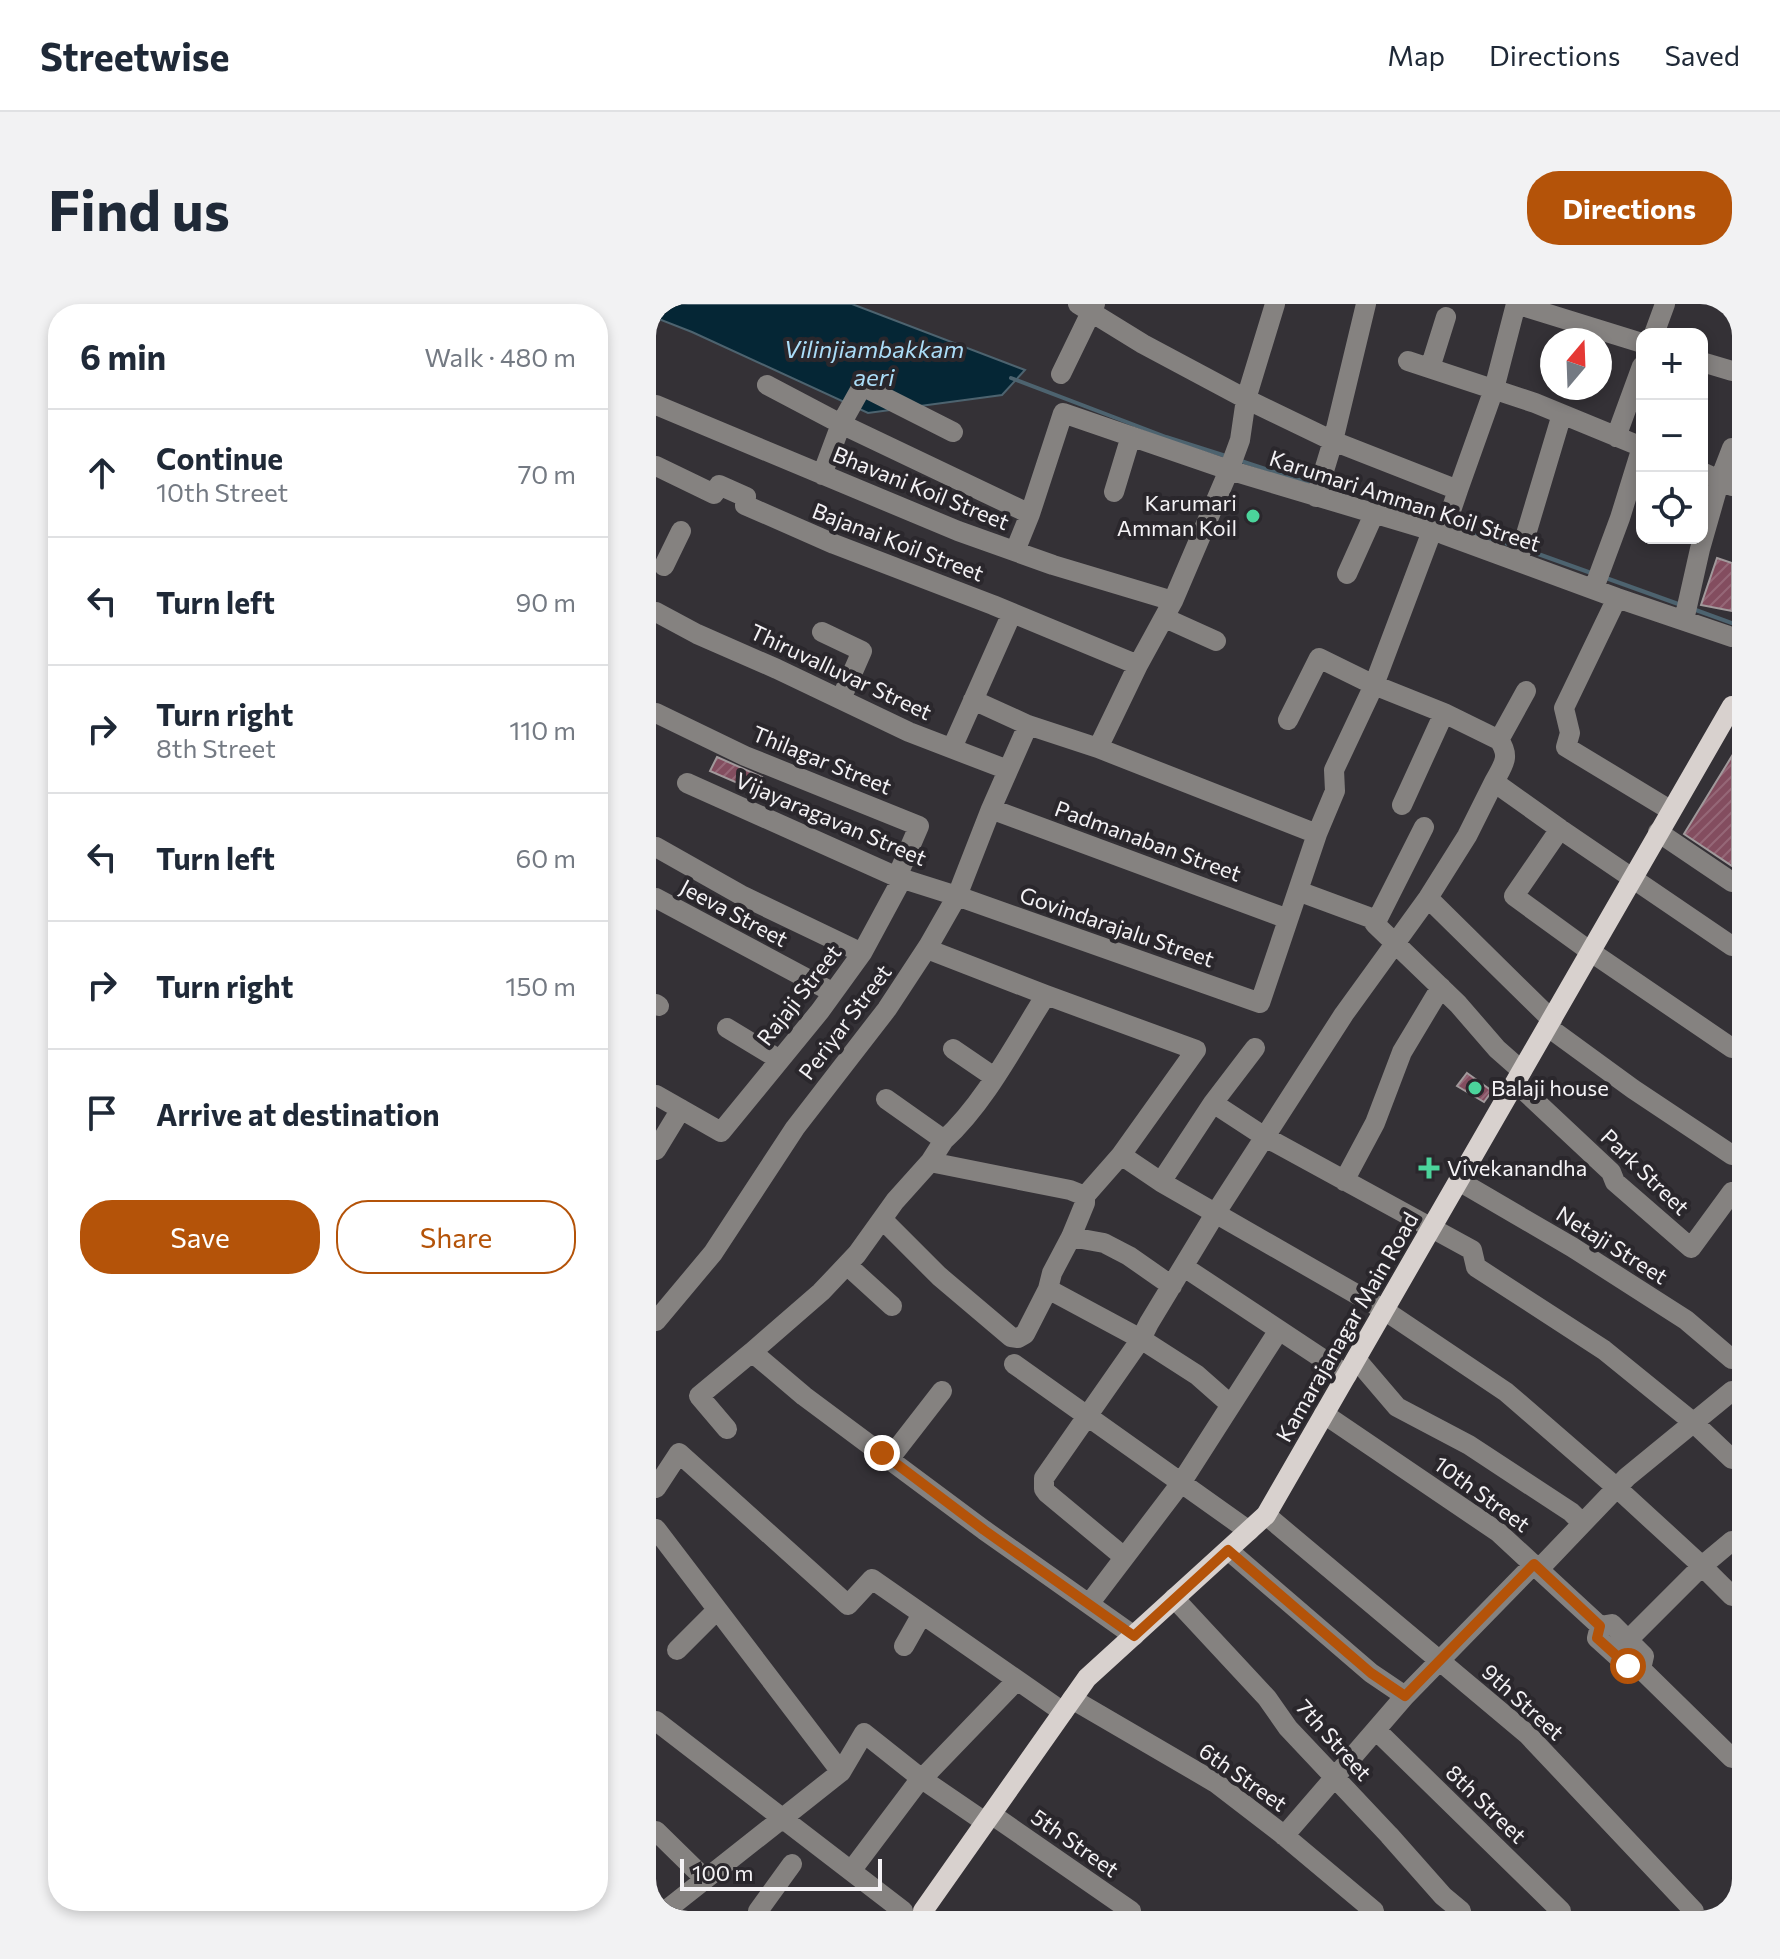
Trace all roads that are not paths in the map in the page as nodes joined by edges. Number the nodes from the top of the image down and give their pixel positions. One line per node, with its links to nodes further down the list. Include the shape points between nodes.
1 (1275, 304): 17 (street)
2 (1366, 304): 24 (street)
3 (1516, 304): 8 (street); 16 (street)
4 (1665, 304): 7 (street)
5 (1088, 307): 13 (street); 17 (street, via 1143,344)
6 (1446, 317): 11 (street)
7 (1656, 328)
8 (1636, 341)
9 (1408, 361): 11 (street)
10 (1708, 364): 12 (street)
11 (1430, 368): 16 (street)
12 (1732, 371)
13 (1061, 374)
14 (1636, 382): 23 (street)
15 (767, 385): 20 (street)
16 (1494, 389): 19 (street); 30 (street)
17 (1246, 399): 24 (street); 27 (street)
18 (656, 405): 28 (street, Bhavani Koil Street)
19 (1562, 414): 23 (street); 38 (street)
20 (841, 424): 21 (street, via 866,388); 28 (street); 33 (street)
21 (953, 432)
22 (1131, 436): 27 (street, Karumari Amman Koil Street); 31 (street); 33 (street, Karumari Amman Koil Street, via 1063,413)
23 (1616, 437): 41 (street, via 1642,447)
24 (1331, 446): 30 (street); 32 (street)
25 (1732, 448): 29 (street)
26 (656, 466): 46 (street, Bajanai Koil Street, via 714,494 719,485 746,497 745,505 834,544)
27 (1230, 466): 32 (street, Karumari Amman Koil Street); 43 (street)
28 (822, 475): 37 (street, Bhavani Koil Street)
29 (1718, 479): 44 (street)
30 (1458, 490): 35 (street)
31 (1114, 492)
32 (1317, 494): 34 (street, Karumari Amman Koil Street)
33 (1030, 514): 37 (street)
34 (1374, 514): 35 (street, Karumari Amman Koil Street); 40 (street)
35 (1441, 529): 38 (street, Karumari Amman Koil Street); 51 (street)
36 (681, 531): 39 (street)
37 (1015, 551): 43 (street, Bhavani Koil Street)
38 (1521, 552): 41 (street, Karumari Amman Koil Street)
39 (659, 570)
40 (1347, 574)
41 (1598, 579): 42 (street, Karumari Amman Koil Street)
42 (1617, 598): 44 (street, Karumari Amman Koil Street); 68 (street, via 1564,708 1570,733 1566,747)
43 (1169, 610): 49 (street, Bhavani Koil Street); 50 (street)
44 (1687, 611): 48 (street, Karumari Amman Koil Street)
45 (656, 612): 53 (street, Thiruvalluvar Street)
46 (1012, 613): 50 (street, Bajanai Koil Street); 54 (street)
47 (822, 632): 53 (street, via 862,651)
48 (1732, 637)
49 (1216, 641)
50 (1138, 665): 62 (street)
51 (1374, 685): 57 (street); 58 (street, via 1319,658); 72 (street, via 1334,770 1335,791)
52 (1526, 691): 60 (street)
53 (841, 699): 61 (street, Thiruvalluvar Street)
54 (973, 700): 59 (street); 61 (street)
55 (1731, 709): 68 (main road, Kamarajanagar Main Road)
56 (656, 713): 74 (street, Thilagar Street, via 745,756 919,826)
57 (1444, 713): 60 (street); 66 (street)
58 (1288, 720)
59 (1028, 725): 62 (street); 63 (street, Periyar Street)
60 (1499, 740): 64 (street, via 1506,754)
61 (952, 748): 63 (street, Thiruvalluvar Street)
62 (1098, 748): 72 (street)
63 (1008, 770): 67 (street, Periyar Street)
64 (1494, 782): 70 (street); 80 (street)
65 (687, 783): 74 (street, Vijayaragavan Street)
66 (1402, 805)
67 (991, 809): 78 (street, Periyar Street); 81 (street, Padmanaban Street)
68 (1670, 810): 71 (main road, Kamarajanagar Main Road)
69 (1424, 827): 82 (street)
70 (1560, 829): 75 (street); 86 (street, via 1514,896)
71 (1658, 832): 75 (main road, Kamarajanagar Main Road); 76 (street)
72 (1317, 834): 77 (street)
73 (659, 854): 87 (street)
74 (899, 878): 78 (street, Vijayaragavan Street); 87 (street, Rajaji Street)
75 (1633, 879): 84 (street); 86 (main road, Kamarajanagar Main Road)
76 (1732, 882)
77 (1298, 891): 81 (street); 82 (street)
78 (957, 896): 81 (street, Govindarajalu Street, via 1260,1003); 85 (street, Periyar Street)
79 (656, 898): 89 (street, Jeeva Street)
80 (1428, 898): 83 (street); 91 (street)
81 (1288, 919)
82 (1375, 924): 83 (street)
83 (1396, 943): 88 (street); 103 (street)
84 (1732, 946)
85 (927, 949): 90 (street); 125 (street, Periyar Street, via 795,1128 713,1253)
86 (1591, 952): 91 (main road, Kamarajanagar Main Road); 94 (street)
87 (862, 953): 89 (street, Rajaji Street)
88 (1441, 987): 98 (street); 109 (street, via 1402,1052 1375,1123)
89 (832, 992): 96 (street, Rajaji Street)
90 (1046, 995): 97 (street); 106 (street, via 1196,1050)
91 (1550, 1023): 98 (main road, Kamarajanagar Main Road); 107 (street, via 1633,1089)
92 (727, 1028): 96 (street)
93 (1255, 1048): 101 (street)
94 (1732, 1048)
95 (953, 1049): 97 (street)
96 (780, 1060): 102 (street, Rajaji Street, via 721,1132)
97 (994, 1077): 104 (street)
98 (1519, 1077): 110 (main road, Kamarajanagar Main Road); 115 (street, Park Street, via 1615,1182 1691,1248)
99 (656, 1095): 102 (street)
100 (886, 1099): 104 (street)
101 (1213, 1103): 103 (street); 111 (street)
102 (681, 1109): 105 (street)
103 (1265, 1137): 109 (street); 114 (street)
104 (944, 1140): 108 (street)
105 (656, 1150)
106 (1121, 1155): 111 (street); 113 (street)
107 (1732, 1155)
108 (930, 1162): 113 (street); 116 (street)
109 (1344, 1181): 117 (street)
110 (1459, 1181): 117 (main road, Kamarajanagar Main Road); 129 (street, Netaji Street, via 1686,1320)
111 (1161, 1182): 114 (street)
112 (1732, 1192): 115 (street, Park Street)
113 (1085, 1196): 118 (street)
114 (1215, 1214): 120 (street); 124 (street)
115 (1725, 1216)
116 (882, 1219): 119 (street); 122 (street, via 1011,1337 1025,1334)
117 (1432, 1228): 124 (main road, Kamarajanagar Main Road); 137 (street, via 1472,1250 1476,1267 1604,1350)
118 (1071, 1237): 121 (street, via 1104,1243); 122 (street)
119 (847, 1265): 123 (street); 128 (street)
120 (1184, 1267): 121 (street); 126 (street)
121 (1172, 1286): 127 (street)
122 (1048, 1289): 127 (street)
123 (892, 1306)
124 (1384, 1310): 131 (main road, Kamarajanagar Main Road); 143 (street, via 1506,1392)
125 (656, 1321)
126 (1279, 1330): 131 (street); 134 (street)
127 (1141, 1339): 134 (street, via 1197,1375); 136 (street)
128 (752, 1352): 138 (street, via 699,1396); 139 (street)
129 (1732, 1359)
130 (1014, 1364): 136 (street)
131 (1352, 1367): 135 (main road, Kamarajanagar Main Road); 145 (street, via 1397,1407 1469,1445)
132 (942, 1391): 139 (street)
133 (1732, 1391): 137 (street)
134 (1231, 1405): 141 (street)
135 (1324, 1414): 144 (main road, Kamarajanagar Main Road); 151 (street, 10th Street, via 1498,1532)
136 (1088, 1417): 141 (street); 150 (street, via 1044,1478 1044,1489)
137 (1694, 1423): 140 (street); 143 (street)
138 (727, 1429)
139 (890, 1458): 155 (street)
140 (1732, 1459)
141 (1181, 1483): 147 (street); 150 (street)
142 (656, 1488): 157 (street, 6th Street, via 679,1453 848,1605 872,1579)
143 (1617, 1488): 145 (street); 152 (street)
144 (1266, 1515): 147 (main road, Kamarajanagar Main Road); 163 (street, 9th Street)
145 (1582, 1523): 151 (street)
146 (656, 1529): 156 (street)
147 (1249, 1531): 149 (main road, Kamarajanagar Main Road)
148 (1732, 1541): 152 (street)
149 (1228, 1550): 154 (main road, Kamarajanagar Main Road); 166 (street)
150 (1124, 1557): 155 (street)
151 (1536, 1566): 158 (street, 10th Street); 163 (street)
152 (1702, 1566): 153 (street); 160 (street)
153 (1732, 1596)
154 (1174, 1598): 159 (main road, Kamarajanagar Main Road); 172 (street, 7th Street)
155 (1089, 1604): 159 (street)
156 (717, 1610): 162 (street); 171 (street)
157 (922, 1614): 161 (street); 165 (street, 6th Street)
158 (1600, 1626): 160 (street, 10th Street, via 1612,1624); 164 (street, 10th Street, via 1597,1638 1628,1666)
159 (1134, 1636): 167 (main road, Kamarajanagar Main Road, via 1087,1678)
160 (1629, 1639): 164 (street, 10th Street, via 1644,1656)
161 (904, 1646)
162 (677, 1650)
163 (1441, 1661): 166 (street); 189 (street, 9th Street, via 1527,1734)
164 (1641, 1669): 170 (street, 10th Street)
165 (1017, 1680): 167 (street, 6th Street); 173 (street)
166 (1405, 1696): 169 (street)
167 (1068, 1706): 174 (main road, Kamarajanagar Main Road); 177 (street, 6th Street, via 1216,1783)
168 (656, 1721): 175 (street)
169 (1377, 1731): 172 (street); 188 (street, 8th Street)
170 (1732, 1758)
171 (841, 1772): 173 (street, 5th Street, via 864,1733); 175 (street)
172 (1335, 1777): 177 (street); 187 (street, 7th Street)
173 (922, 1779): 174 (street, 5th Street); 179 (street)
174 (988, 1818): 184 (main road, Kamarajanagar Main Road); 185 (street, 5th Street)
175 (782, 1819): 179 (street); 180 (street)
176 (656, 1831): 180 (street)
177 (1284, 1836): 186 (street, 6th Street)
178 (792, 1864): 182 (street)
179 (851, 1871): 183 (street)
180 (705, 1879): 181 (street)
181 (663, 1906)
182 (758, 1911)
183 (903, 1911)
184 (923, 1911)
185 (1131, 1911)
186 (1374, 1911)
187 (1461, 1911)
188 (1561, 1911)
189 (1694, 1911)

